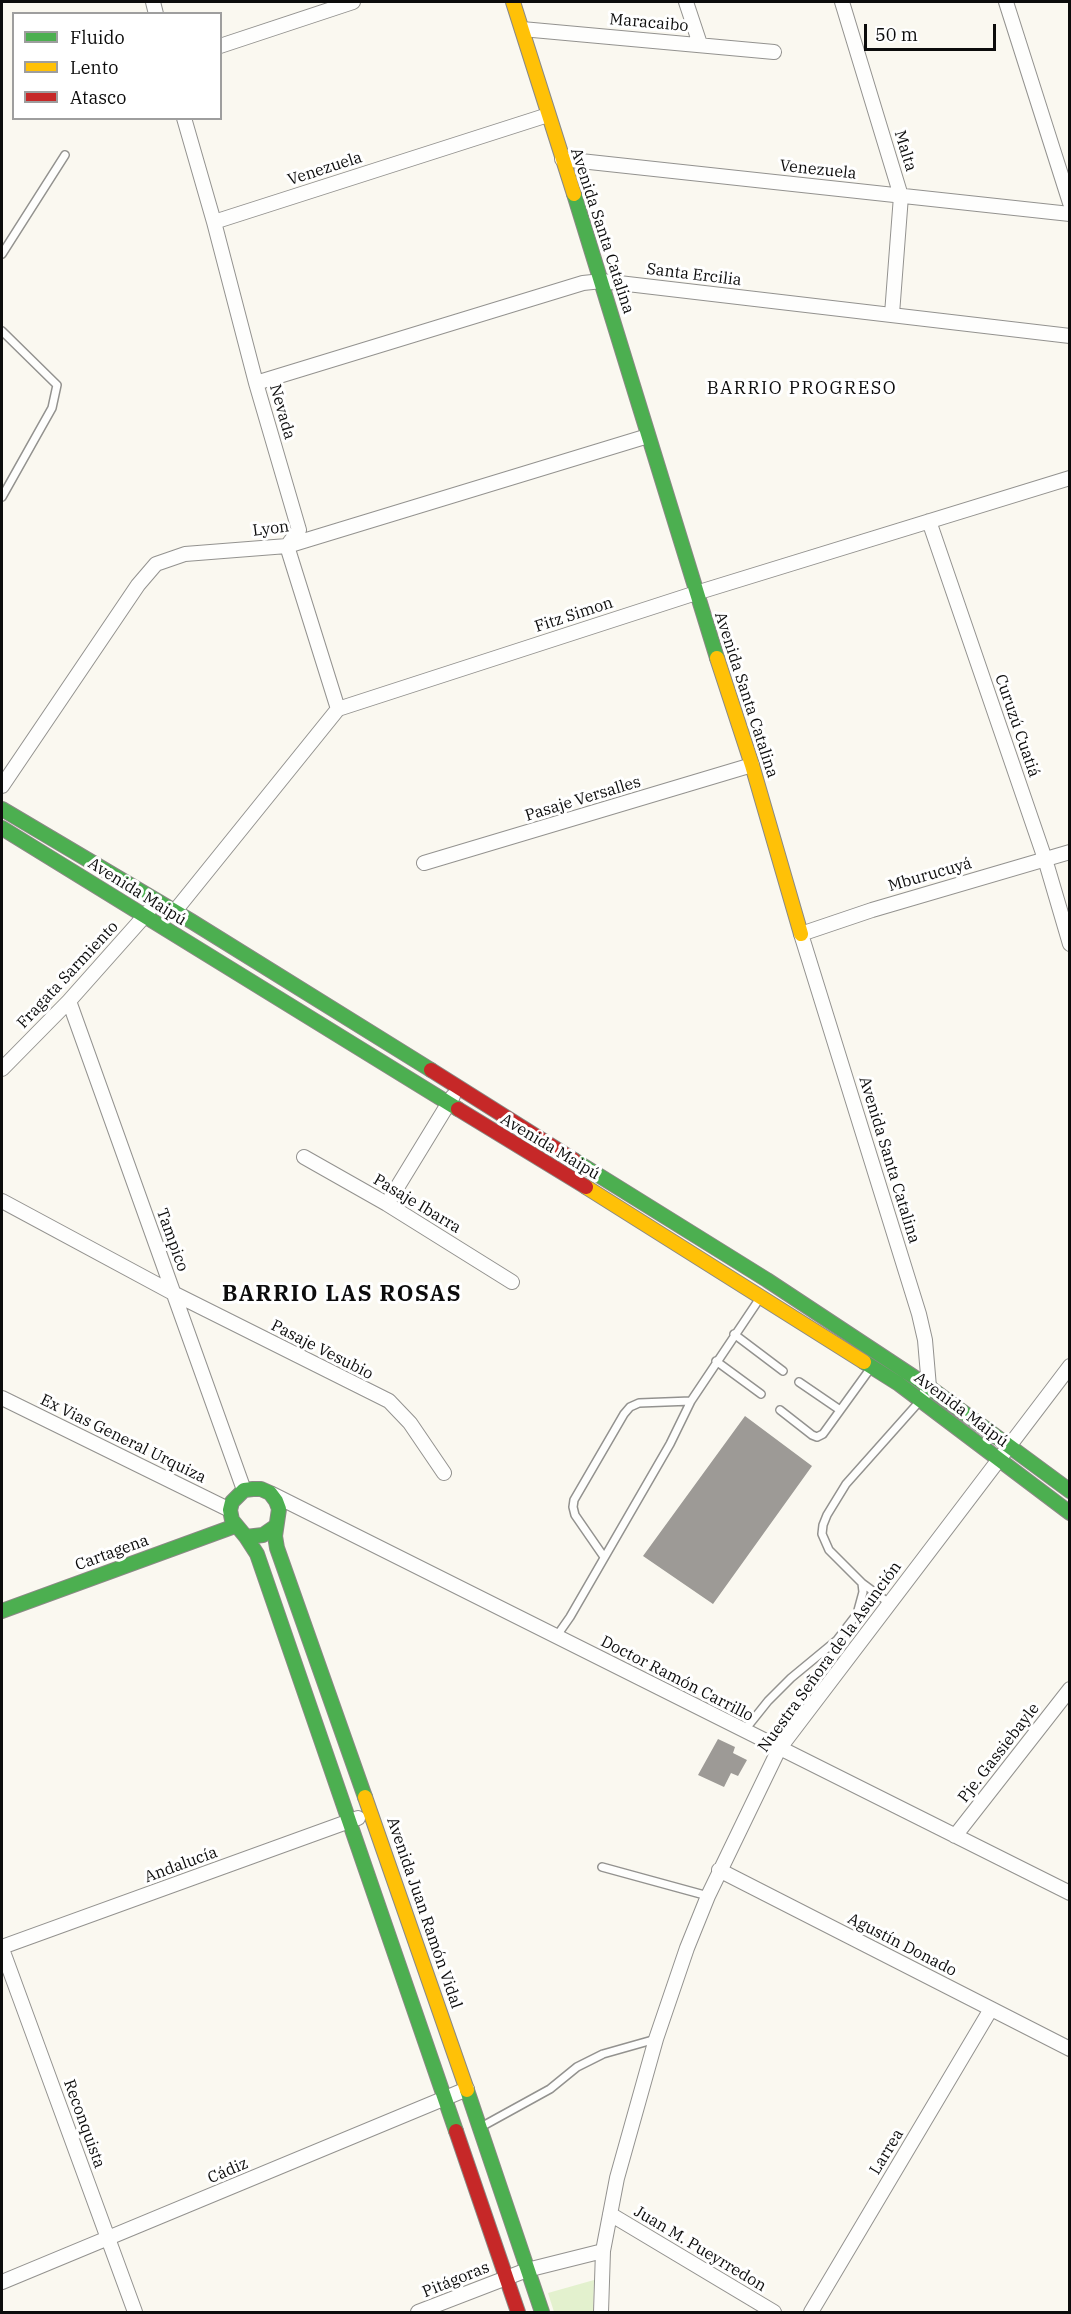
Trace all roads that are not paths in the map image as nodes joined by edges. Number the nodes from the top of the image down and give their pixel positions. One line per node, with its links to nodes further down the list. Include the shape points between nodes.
1 (353, 2): 8 (street)
2 (513, 2): 6 (main road, Avenida Santa Catalina)
3 (686, 2): 7 (street)
4 (842, 2): 14 (street, Malta)
5 (1006, 2): 15 (street)
6 (522, 29): 7 (street, Maracaibo); 10 (main road, Avenida Santa Catalina)
7 (700, 44): 9 (street, Maracaibo)
8 (222, 45)
9 (774, 52)
10 (548, 115): 13 (main road, Avenida Santa Catalina); 17 (street, Venezuela)
11 (185, 120): 17 (street, Nevada)
12 (65, 155): 18 (lane)
13 (562, 159): 14 (street, Venezuela); 19 (main road, Avenida Santa Catalina)
14 (902, 196): 16 (street, Venezuela); 20 (street, Malta)
15 (1070, 203)
16 (1070, 214)
17 (214, 222): 23 (street, Nevada)
18 (2, 254)
19 (602, 281): 20 (street, Santa Ercilia); 23 (street, Santa Ercilia, via 583,283); 24 (main road, Avenida Santa Catalina)
20 (892, 314): 22 (street, Santa Ercilia)
21 (2, 331): 26 (lane, via 57,386 52,408)
22 (1070, 336)
23 (256, 383): 28 (street, Nevada, via 299,530)
24 (648, 436): 28 (street, Lyon); 29 (main road, Avenida Santa Catalina)
25 (1070, 478): 27 (street, Fitz Simon)
26 (2, 496)
27 (929, 521): 29 (street, Fitz Simon); 36 (street, Curuzú Cuatiá)
28 (287, 546): 30 (street); 32 (street, Lyon, via 185,554 156,564)
29 (696, 593): 30 (street, Fitz Simon); 31 (main road, Avenida Santa Catalina)
30 (338, 709): 39 (street)
31 (752, 765): 37 (street, Pasaje Versalles); 41 (main road, Avenida Santa Catalina)
32 (2, 786)
33 (2, 809): 38 (main road, Avenida Maipú)
34 (2, 828): 40 (main road, Avenida Maipú)
35 (1070, 852): 36 (street, Mburucuyá)
36 (1045, 859): 41 (street, Mburucuyá); 42 (street, Curuzú Cuatiá)
37 (424, 863)
38 (157, 901): 39 (main road, Avenida Maipú); 40 (street, Fragata Sarmiento)
39 (175, 911): 45 (main road, Avenida Maipú)
40 (144, 917): 43 (street, Fragata Sarmiento); 46 (main road, Avenida Maipú)
41 (801, 934): 59 (street, Avenida Santa Catalina, via 919,1314)
42 (1070, 944)
43 (69, 1001): 44 (street, Fragata Sarmiento); 51 (street, Tampico)
44 (2, 1069)
45 (458, 1086): 46 (street); 59 (main road, Avenida Maipú)
46 (448, 1104): 49 (street); 52 (main road, Avenida Maipú)
47 (304, 1156): 49 (street, Pasaje Ibarra)
48 (2, 1201): 51 (street, Pasaje Vesubio)
49 (387, 1204): 50 (street, Pasaje Ibarra)
50 (512, 1282)
51 (173, 1293): 68 (street, Pasaje Vesubio, via 389,1401 410,1423); 69 (street, Tampico)
52 (762, 1296): 53 (lane); 56 (main road, Avenida Maipú)
53 (734, 1334): 54 (lane); 57 (lane)
54 (716, 1361): 60 (lane); 63 (lane)
55 (1070, 1366): 66 (street, Nuestra Señora de la Asunción)
56 (872, 1367): 62 (main road, Avenida Maipú); 65 (lane)
57 (783, 1371)
58 (799, 1382): 65 (lane)
59 (929, 1387): 62 (street); 66 (main road, Avenida Maipú)
60 (761, 1394)
61 (2, 1398): 72 (street, Ex Vias General Urquiza)
62 (920, 1400): 67 (main road, Avenida Maipú); 78 (lane, via 846,1484 823,1525 822,1534 829,1550)
63 (691, 1401): 77 (lane); 77 (lane, via 639,1403 630,1407 574,1500 575,1515)
64 (780, 1410): 65 (lane, via 817,1437)
65 (840, 1410)
66 (1008, 1445): 67 (street, Nuestra Señora de la Asunción); 70 (main road, Avenida Maipú)
67 (998, 1459): 73 (main road, Avenida Maipú); 79 (street, Nuestra Señora de la Asunción)
68 (444, 1473)
69 (244, 1490): 71 (main road); 72 (main road)
70 (1070, 1491)
71 (270, 1493): 75 (main road, via 279,1509); 81 (street, Doctor Ramón Carrillo)
72 (230, 1510): 74 (main road)
73 (1070, 1513)
74 (235, 1526): 76 (main road); 80 (main road, Cartagena)
75 (276, 1526): 76 (main road, via 263,1535); 85 (main road, Avenida Juan Ramón Vidal, via 277,1548)
76 (246, 1537): 86 (main road, via 258,1554)
77 (604, 1557): 81 (lane)
78 (862, 1583): 79 (lane); 83 (lane, via 861,1604 849,1627 791,1678)
79 (889, 1603): 84 (street, Nuestra Señora de la Asunción)
80 (2, 1611)
81 (556, 1637): 83 (street, Doctor Ramón Carrillo)
82 (1070, 1689): 87 (street, Pje. Gassiebayle)
83 (744, 1731): 84 (street, Doctor Ramón Carrillo)
84 (779, 1749): 87 (street, Doctor Ramón Carrillo); 89 (street, Nuestra Señora de la Asunción)
85 (371, 1813): 86 (street, Andalucía); 96 (main road, Avenida Juan Ramón Vidal)
86 (351, 1821): 92 (street, Andalucía); 97 (main road)
87 (955, 1836): 90 (street, Doctor Ramón Carrillo)
88 (602, 1867): 91 (lane)
89 (719, 1870): 91 (street, Nuestra Señora de la Asunción); 93 (street, Agustín Donado)
90 (1070, 1893)
91 (708, 1896): 94 (street, Nuestra Señora de la Asunción)
92 (2, 1948): 100 (street, Reconquista)
93 (991, 2009): 95 (street, Agustín Donado); 111 (street, Larrea)
94 (656, 2039): 98 (lane, via 603,2054 577,2067 550,2089); 99 (street, Nuestra Señora de la Asunción)
95 (1070, 2049)
96 (467, 2089): 97 (street, Cádiz); 98 (main road, Avenida Juan Ramón Vidal)
97 (445, 2098): 100 (street, Cádiz); 103 (main road)
98 (481, 2127): 102 (main road, Avenida Juan Ramón Vidal)
99 (610, 2214): 101 (street, Nuestra Señora de la Asunción); 110 (street, Juan M. Pueyrredon)
100 (109, 2238): 104 (street, Cádiz); 105 (street, Reconquista)
101 (603, 2251): 102 (street, Pitágoras); 109 (street, Nuestra Señora de la Asunción)
102 (527, 2270): 103 (street, Pitágoras); 108 (main road, Avenida Juan Ramón Vidal)
103 (506, 2277): 106 (street, Pitágoras); 107 (main road)
104 (2, 2282)
105 (135, 2313)
106 (418, 2313)
107 (518, 2313)
108 (542, 2313)
109 (601, 2313)
110 (774, 2313)
111 (811, 2313)

